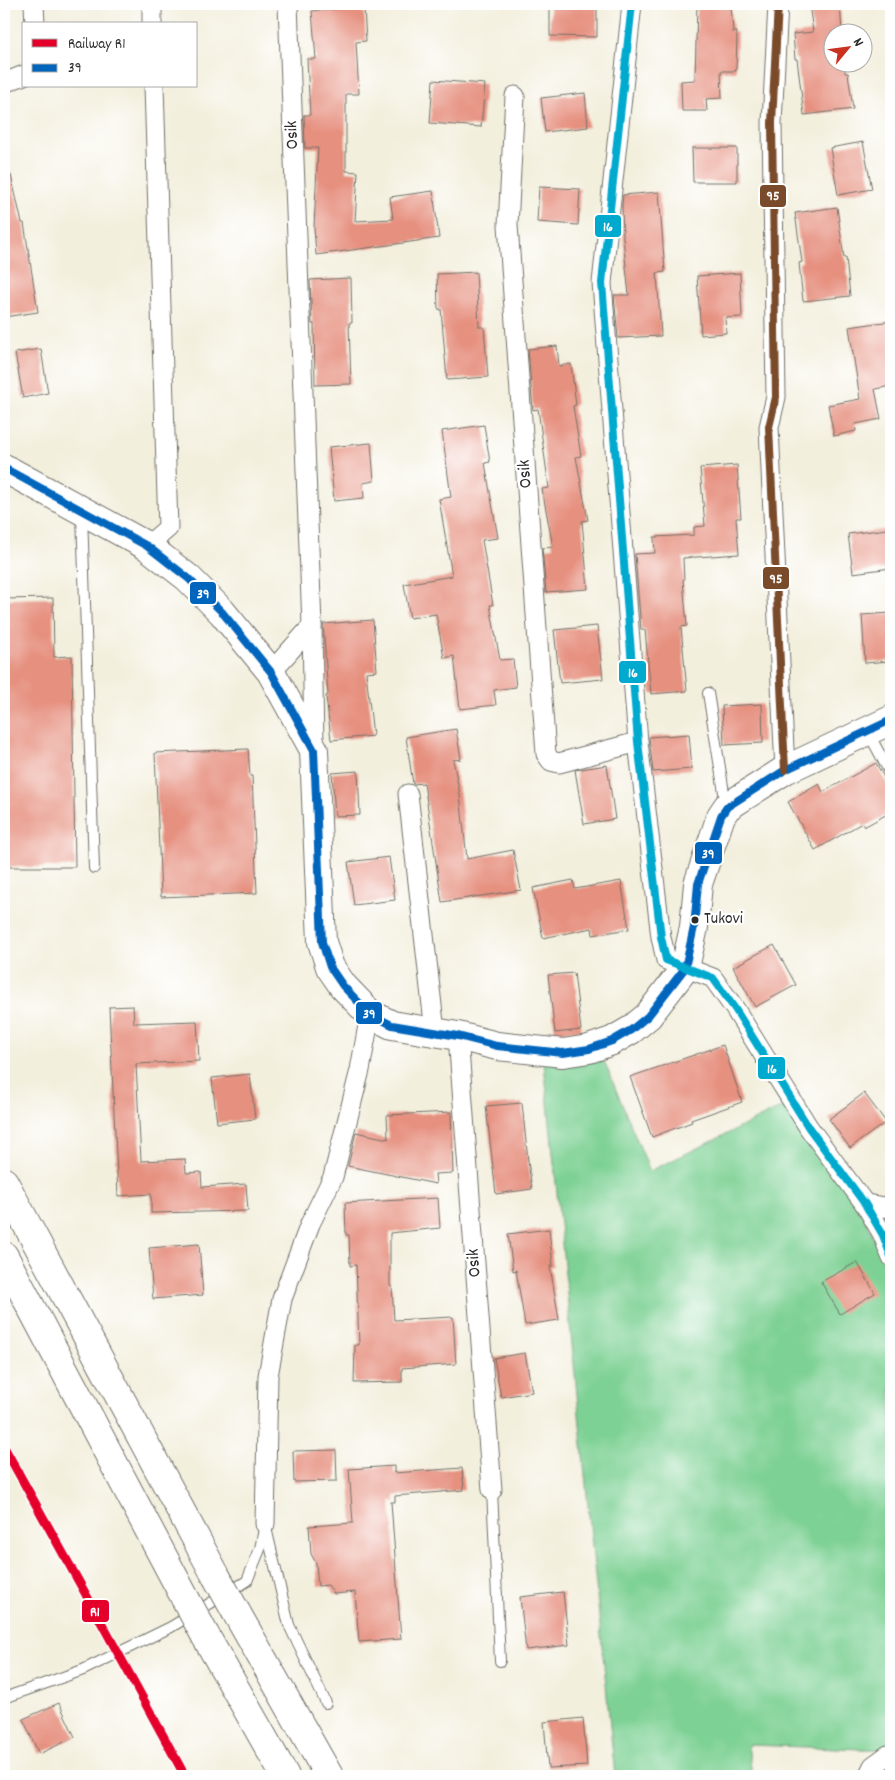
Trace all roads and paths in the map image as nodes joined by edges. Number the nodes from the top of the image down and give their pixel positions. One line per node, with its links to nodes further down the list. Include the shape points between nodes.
1 (34, 4): 6 (street)
2 (152, 4): 7 (street)
3 (288, 4): 15 (street, Osik)
4 (632, 4): 20 (street, via 602,283)
5 (778, 4): 22 (street, via 772,122 776,397 769,427)
6 (35, 22)
7 (152, 22)
8 (22, 76): 9 (street)
9 (4, 83)
10 (154, 88): 14 (street, via 168,528)
11 (514, 96): 20 (street, Osik, via 508,225 546,754 551,761 559,763)
12 (4, 468): 13 (main road, Osik)
13 (82, 510): 14 (main road, Osik); 26 (lane)
14 (147, 546): 16 (main road, Osik, via 188,578 222,612)
15 (312, 626): 16 (street); 21 (street, Osik)
16 (271, 672): 21 (main road, Osik)
17 (708, 693): 25 (lane)
18 (891, 720): 19 (main road)
19 (867, 731): 22 (main road); 23 (lane)
20 (638, 742): 27 (street, via 660,937 666,960)
21 (314, 750): 28 (main road, Osik, via 322,942 334,973)
22 (785, 770): 25 (main road)
23 (891, 775)
24 (408, 794): 29 (street, Osik)
25 (727, 807): 27 (main road, Osik, via 698,884 694,927)
26 (94, 868)
27 (685, 968): 29 (main road, Osik, via 648,1016 612,1041 589,1049 563,1054 498,1046); 31 (street, via 713,978 809,1128)
28 (370, 1014): 29 (main road, Osik, via 392,1026); 36 (street, via 360,1070 333,1177 310,1224 282,1299 268,1376)
29 (446, 1034): 35 (street, Osik)
30 (4, 1182): 42 (main road, bridge, via 216,1576)
31 (865, 1204): 32 (street); 34 (street)
32 (891, 1208)
33 (4, 1256): 41 (main road, bridge, via 185,1598)
34 (891, 1256)
35 (492, 1490): 37 (lane)
36 (265, 1524): 38 (lane, via 260,1549 247,1581 171,1628 84,1670); 39 (lane, via 289,1625)
37 (500, 1661)
38 (4, 1698)
39 (326, 1703)
40 (891, 1755): 43 (street, via 873,1766)
41 (285, 1776)
42 (329, 1776)
43 (868, 1776)

